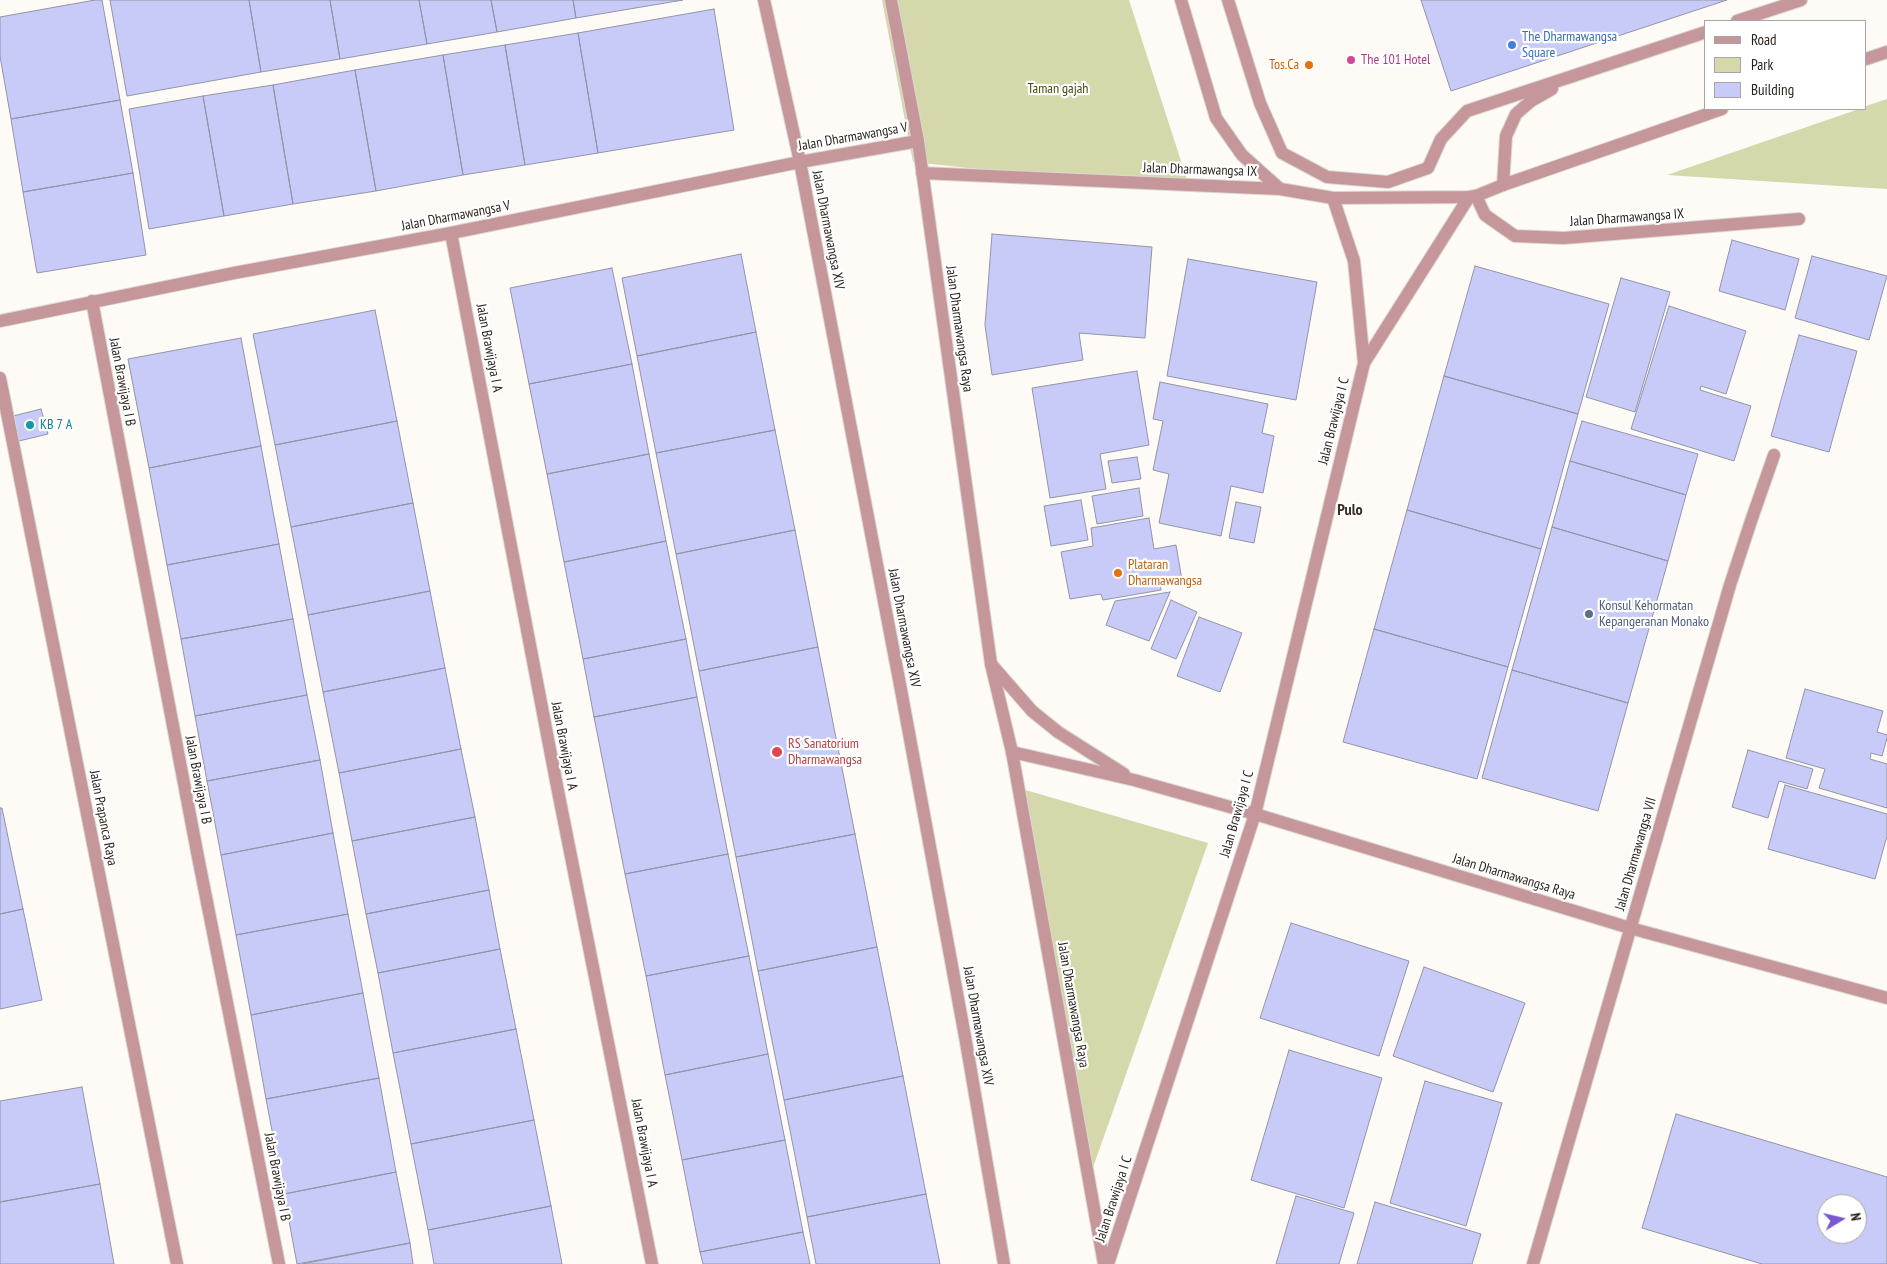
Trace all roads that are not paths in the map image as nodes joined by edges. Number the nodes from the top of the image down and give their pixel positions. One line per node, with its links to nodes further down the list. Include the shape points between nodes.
1 (764, 0): 13 (street, Jalan Dharmawangsa XIV)
2 (891, 0): 12 (street, Jalan Dharmawangsa Raya)
3 (1181, 0): 16 (street, via 1216,118 1242,155)
4 (1228, 0): 10 (street, via 1260,103 1282,153 1327,177 1388,182 1428,168 1440,139 1467,111)
5 (1801, 0): 6 (street)
6 (1740, 20)
7 (1704, 33): 10 (street)
8 (1887, 52): 9 (street)
9 (1867, 59)
10 (1576, 75): 15 (street, via 1531,101 1516,114 1506,136)
11 (1719, 110): 15 (street, Jalan Dharmawangsa IX)
12 (918, 141): 13 (street, Jalan Dharmawangsa V); 14 (street, Jalan Dharmawangsa Raya)
13 (800, 162): 20 (street, Jalan Dharmawangsa V); 35 (street, Jalan Dharmawangsa XIV, via 961,1012)
14 (922, 173): 16 (street, Jalan Dharmawangsa IX); 26 (street, Jalan Dharmawangsa Raya)
15 (1503, 185): 17 (street, Jalan Dharmawangsa IX)
16 (1280, 188): 18 (street, Jalan Dharmawangsa IX)
17 (1472, 196): 18 (street, Jalan Dharmawangsa IX); 19 (street, Jalan Dharmawangsa IX, via 1485,215 1515,236 1564,238); 23 (street, Jalan Brawijaya I C)
18 (1333, 198): 23 (street, Jalan Brawijaya I C, via 1354,261)
19 (1799, 219)
20 (451, 233): 21 (street, Jalan Dharmawangsa V); 34 (street, Jalan Brawijaya I A)
21 (92, 301): 22 (street, Jalan Dharmawangsa V); 33 (street, Jalan Brawijaya I B)
22 (0, 321)
23 (1364, 363): 29 (street, Jalan Brawijaya I C)
24 (0, 378): 32 (street, Jalan Prapanca Raya)
25 (1774, 455): 30 (street, Jalan Dharmawangsa VII, via 1730,585)
26 (991, 664): 27 (street, Jalan Dharmawangsa Raya); 28 (street, Jalan Dharmawangsa Raya, via 1032,711 1058,732)
27 (1012, 752): 28 (street, Jalan Dharmawangsa Raya); 36 (street, Jalan Dharmawangsa Raya)
28 (1134, 780): 29 (street, Jalan Dharmawangsa Raya)
29 (1255, 814): 30 (street, Jalan Dharmawangsa Raya); 37 (street, Jalan Brawijaya I C)
30 (1630, 928): 31 (street, Jalan Dharmawangsa Raya); 38 (street, Jalan Dharmawangsa VII)
31 (1887, 998)
32 (177, 1264)
33 (279, 1264)
34 (652, 1264)
35 (1004, 1264)
36 (1104, 1264)
37 (1108, 1264)
38 (1533, 1264)

